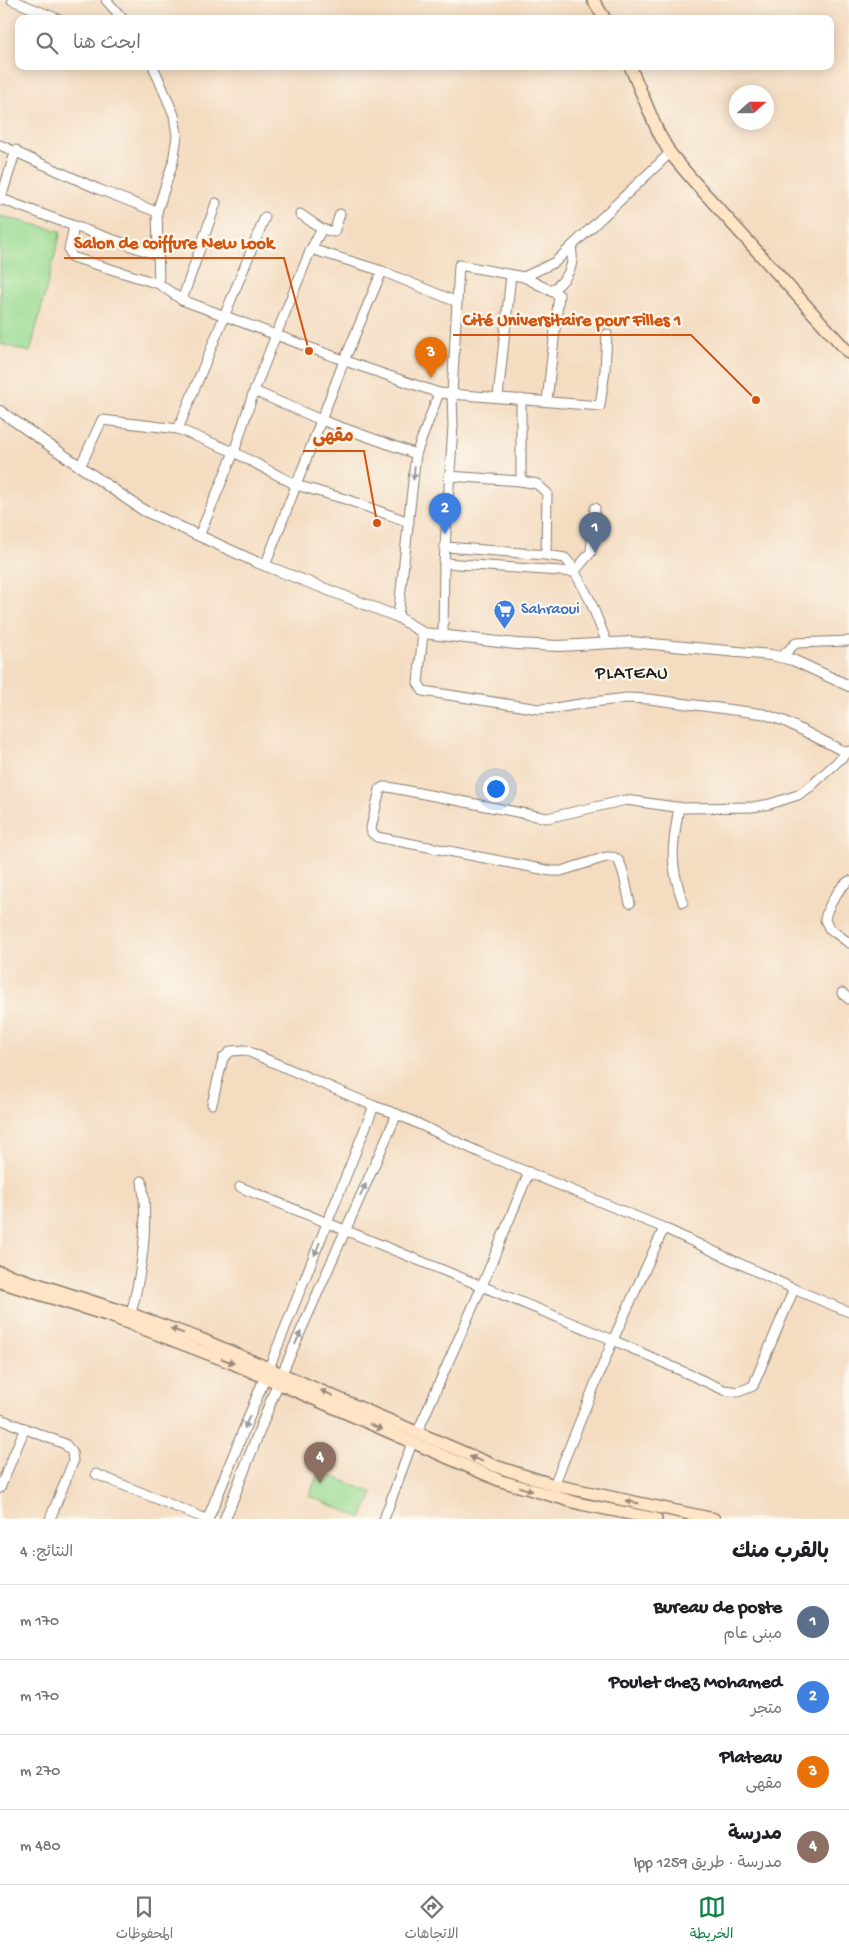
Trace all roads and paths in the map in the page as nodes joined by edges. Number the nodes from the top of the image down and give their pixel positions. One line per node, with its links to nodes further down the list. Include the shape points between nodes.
1 (12, 0): 4 (street)
2 (106, 0): 5 (street)
3 (592, 0): 6 (main road)
4 (48, 15)
5 (119, 15)
6 (602, 15)
7 (155, 70): 14 (street, via 174,115 177,136 173,162)
8 (632, 70): 11 (main road)
9 (0, 144): 10 (street)
10 (16, 150): 12 (street); 14 (street, via 98,189)
11 (670, 153): 20 (street); 33 (main road)
12 (0, 200): 18 (street)
13 (216, 203): 28 (street)
14 (157, 212): 22 (street)
15 (300, 214): 19 (street)
16 (340, 214): 19 (street, via 334,232)
17 (265, 218): 30 (street)
18 (74, 226): 22 (street); 26 (street, via 69,250 72,257)
19 (322, 229): 21 (street)
20 (571, 248): 25 (street, via 555,262); 27 (street, via 570,270)
21 (311, 250): 23 (street); 32 (street)
22 (157, 255): 26 (street)
23 (382, 271): 29 (street); 34 (street)
24 (512, 274): 25 (street); 29 (street, via 459,265); 38 (street)
25 (524, 277): 27 (street)
26 (159, 284): 28 (street)
27 (551, 291): 40 (street, via 559,295)
28 (182, 300): 30 (street)
29 (457, 302): 37 (street)
30 (224, 316): 32 (street); 43 (street)
31 (607, 334): 40 (street, via 600,406)
32 (276, 335): 34 (street); 35 (street)
33 (849, 353)
34 (344, 361): 36 (street); 42 (street)
35 (254, 391): 42 (street); 44 (street)
36 (439, 393): 37 (street); 45 (street)
37 (452, 394): 38 (street); 47 (street)
38 (498, 397): 39 (street)
39 (522, 399): 40 (street); 48 (street)
40 (547, 401)
41 (0, 411): 46 (street)
42 (321, 420): 45 (street); 49 (street)
43 (178, 429): 44 (street); 46 (street, via 102,420)
44 (234, 452): 49 (street); 52 (street)
45 (416, 454): 51 (street, one-way to 51)
46 (80, 467): 52 (street, via 143,510)
47 (449, 476): 48 (street); 53 (street)
48 (521, 481): 54 (street, via 537,484 547,493)
49 (296, 485): 51 (street); 56 (street)
50 (595, 508): 57 (street, via 591,552)
51 (409, 522): 58 (street)
52 (199, 536): 56 (street)
53 (446, 547): 54 (street); 55 (street)
54 (546, 555): 57 (street, via 565,558)
55 (444, 563): 57 (street); 60 (street)
56 (266, 566): 58 (street)
57 (574, 572): 62 (street, via 590,600)
58 (398, 617): 59 (street)
59 (424, 633): 60 (street); 65 (street, via 418,683 423,691 539,709 627,698 764,714)
60 (443, 635): 62 (street, via 516,644)
61 (849, 641): 63 (street, via 796,642)
62 (606, 643): 63 (street, via 631,642)
63 (781, 657): 64 (street)
64 (849, 686)
65 (848, 752): 66 (street, via 810,787 784,801 753,807)
66 (679, 807): 68 (street, via 672,866); 69 (street, via 626,800 547,818 388,787 380,789 371,828 377,837 551,871 613,857 621,866)
67 (849, 881): 70 (street, via 841,888 825,920 829,928)
68 (683, 902)
69 (630, 903)
70 (849, 943)
71 (212, 1104): 72 (street, via 223,1058 232,1051 245,1050)
72 (374, 1106): 73 (street); 77 (street)
73 (397, 1114): 74 (street); 79 (street, one-way to 73)
74 (529, 1172): 78 (street); 82 (street)
75 (142, 1181): 85 (street, via 145,1244)
76 (240, 1187): 77 (street)
77 (327, 1223): 79 (street); 87 (street, one-way to 87)
78 (664, 1228): 83 (street); 86 (street)
79 (345, 1231): 82 (street); 88 (street, one-way to 79)
80 (0, 1272): 85 (main road)
81 (0, 1282): 87 (main road, one-way to 87)
82 (482, 1286): 86 (street); 91 (street)
83 (794, 1289): 84 (street); 86 (street, via 753,1386 738,1392 724,1390)
84 (849, 1312)
85 (131, 1314): 87 (main road, one-way to 85)
86 (613, 1340): 93 (street)
87 (267, 1372): 88 (main road); 96 (street, one-way to 96)
88 (280, 1378): 91 (main road); 97 (street)
89 (0, 1419): 90 (street)
90 (25, 1428): 94 (street); 95 (street, via 65,1444 72,1452 73,1462)
91 (414, 1438): 93 (main road, one-way to 91); 98 (street); 99 (main road, one-way to 99, via 475,1471 528,1490)
92 (96, 1474): 96 (street)
93 (554, 1485): 100 (main road, one-way to 93)
94 (0, 1488)
95 (50, 1519)
96 (207, 1519)
97 (225, 1519)
98 (384, 1519)
99 (656, 1519)
100 (714, 1519)

